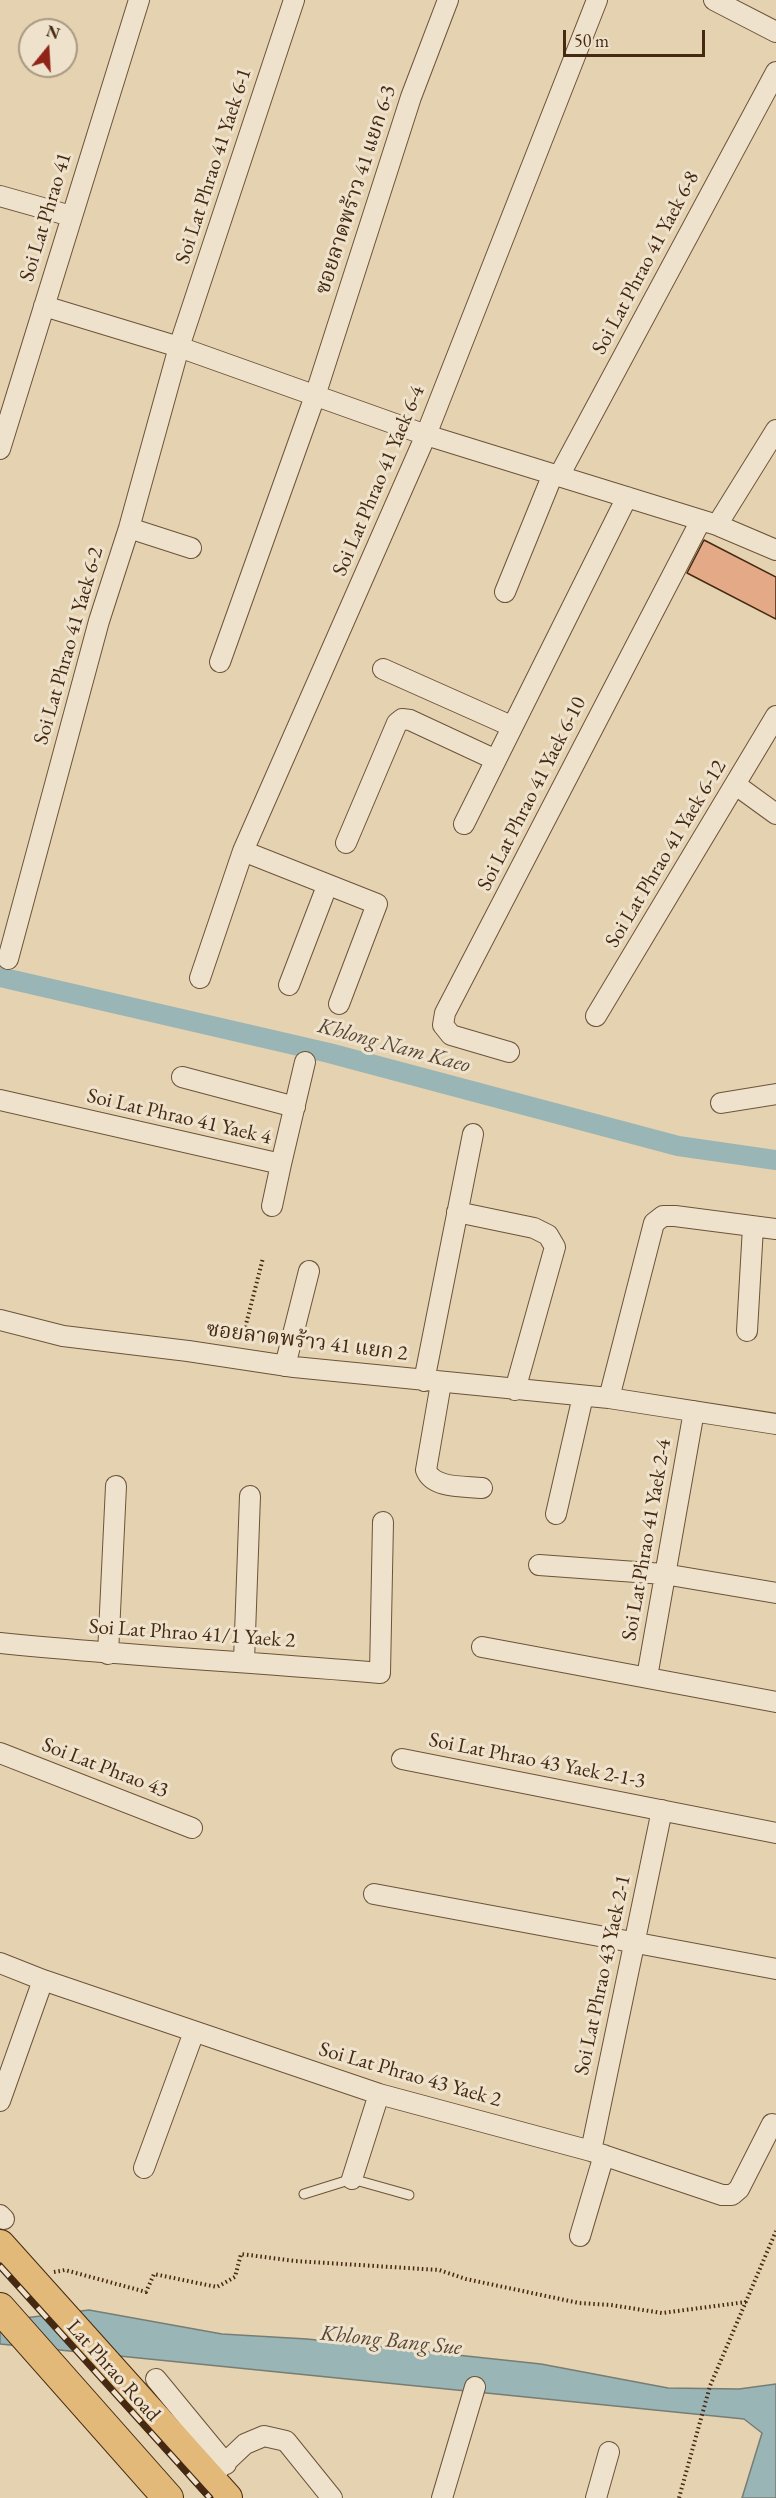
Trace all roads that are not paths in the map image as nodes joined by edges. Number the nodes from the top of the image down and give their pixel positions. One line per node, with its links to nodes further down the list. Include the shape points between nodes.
1 (139, 0): 9 (street, Soi Lat Phrao 41)
2 (294, 0): 11 (street, Soi Lat Phrao 41 Yaek 6-1)
3 (448, 0): 12 (street, ซอยลาดพร้าว 41 แยก 6-3, via 411,97)
4 (597, 0): 14 (street, Soi Lat Phrao 41 Yaek 6-4)
5 (714, 0): 6 (street)
6 (776, 32)
7 (776, 72): 16 (street, Soi Lat Phrao 41 Yaek 6-8)
8 (0, 196): 9 (street)
9 (71, 216): 10 (street, Soi Lat Phrao 41)
10 (44, 306): 11 (street); 15 (street, Soi Lat Phrao 41)
11 (179, 347): 12 (street); 19 (street, Soi Lat Phrao 41 Yaek 6-2)
12 (315, 396): 14 (street); 23 (street, ซอยลาดพร้าว 41 แยก 6-3)
13 (776, 430): 18 (street, Soi Lat Phrao 41 Yaek 6-10)
14 (426, 435): 16 (street); 32 (street, Soi Lat Phrao 41 Yaek 6-4)
15 (0, 449)
16 (556, 475): 17 (street); 22 (street, Soi Lat Phrao 41 Yaek 6-8)
17 (627, 497): 18 (street); 26 (street)
18 (709, 523): 21 (street); 39 (street, Soi Lat Phrao 41 Yaek 6-10, via 445,1013 443,1025 451,1035)
19 (129, 528): 20 (street); 34 (street, Soi Lat Phrao 41 Yaek 6-2, via 99,621)
20 (192, 548)
21 (776, 550)
22 (505, 592)
23 (220, 662)
24 (383, 669): 26 (street)
25 (776, 716): 28 (street, Soi Lat Phrao 41 Yaek 6-12)
26 (511, 726): 27 (street)
27 (496, 760): 30 (street); 31 (street, via 402,719)
28 (736, 785): 29 (street); 38 (street, Soi Lat Phrao 41 Yaek 6-12)
29 (776, 814)
30 (464, 824)
31 (346, 843)
32 (243, 851): 33 (street); 35 (street, Soi Lat Phrao 41 Yaek 6-4)
33 (327, 886): 36 (street); 37 (street, via 377,904)
34 (8, 959)
35 (200, 978)
36 (289, 985)
37 (339, 1004)
38 (596, 1016)
39 (509, 1052)
40 (305, 1062): 45 (street, Soi Lat Phrao 41 Yaek 4)
41 (182, 1077): 45 (street)
42 (776, 1094): 44 (street)
43 (0, 1100): 47 (street, Soi Lat Phrao 41 Yaek 4)
44 (722, 1103)
45 (295, 1107): 47 (street, Soi Lat Phrao 41 Yaek 4)
46 (472, 1134): 49 (street)
47 (281, 1164): 48 (street)
48 (272, 1206)
49 (457, 1212): 56 (street); 57 (street, via 534,1228 548,1235 555,1247)
50 (753, 1227): 51 (street); 54 (street); 59 (street, via 675,1216 663,1216 654,1223)
51 (776, 1229)
52 (309, 1271): 55 (street)
53 (0, 1320): 55 (street, ซอยลาดพร้าว 41 แยก 2, via 63,1336)
54 (747, 1331)
55 (285, 1366): 56 (street, ซอยลาดพร้าว 41 แยก 2)
56 (432, 1382): 57 (street, ซอยลาดพร้าว 41 แยก 2); 63 (street, via 426,1470 429,1477 436,1483)
57 (515, 1390): 58 (street, ซอยลาดพร้าว 41 แยก 2)
58 (583, 1396): 59 (street, ซอยลาดพร้าว 41 แยก 2); 65 (street)
59 (609, 1398): 60 (street, ซอยลาดพร้าว 41 แยก 2)
60 (694, 1411): 61 (street, ซอยลาดพร้าว 41 แยก 2); 68 (street, Soi Lat Phrao 41 Yaek 2-4)
61 (776, 1424)
62 (116, 1486): 72 (street)
63 (482, 1488)
64 (250, 1496): 73 (street)
65 (556, 1514)
66 (383, 1522): 73 (street, Soi Lat Phrao 41/1 Yaek 2, via 380,1673)
67 (539, 1565): 68 (street)
68 (664, 1574): 69 (street); 74 (street, Soi Lat Phrao 41 Yaek 2-4)
69 (776, 1593)
70 (0, 1643): 72 (street, Soi Lat Phrao 41/1 Yaek 2)
71 (482, 1647): 74 (street)
72 (108, 1654): 73 (street, Soi Lat Phrao 41/1 Yaek 2)
73 (244, 1661)
74 (647, 1677): 75 (street)
75 (776, 1702)
76 (0, 1753): 79 (street, Soi Lat Phrao 43)
77 (402, 1759): 78 (street, Soi Lat Phrao 43 Yaek 2-1-3)
78 (662, 1810): 80 (street, Soi Lat Phrao 43 Yaek 2-1-3); 82 (street, Soi Lat Phrao 43 Yaek 2-1)
79 (192, 1828)
80 (776, 1833)
81 (374, 1893): 82 (street)
82 (633, 1944): 84 (street); 90 (street, Soi Lat Phrao 43 Yaek 2-1)
83 (0, 1963): 85 (street, Soi Lat Phrao 43 Yaek 2)
84 (776, 1969)
85 (43, 1980): 86 (street, Soi Lat Phrao 43 Yaek 2); 88 (street)
86 (194, 2032): 87 (street, Soi Lat Phrao 43 Yaek 2); 91 (street)
87 (379, 2094): 90 (street, Soi Lat Phrao 43 Yaek 2); 92 (street)
88 (0, 2101)
89 (772, 2124): 90 (street, Soi Lat Phrao 43 Yaek 2, via 732,2195)
90 (598, 2153): 96 (street, Soi Lat Phrao 43 Yaek 2-1)
91 (144, 2168)
92 (352, 2179): 93 (lane); 94 (lane)
93 (304, 2194)
94 (409, 2195)
95 (1, 2226): 101 (main road, Lat Phrao Road, via 30,2277 120,2379)
96 (580, 2236)
97 (0, 2308): 102 (main road, Lat Phrao Road)
98 (156, 2379): 101 (street)
99 (475, 2386): 104 (street)
100 (609, 2452): 105 (street)
101 (221, 2480): 103 (street, via 246,2444 264,2436 286,2441)
102 (168, 2498)
103 (332, 2498)
104 (442, 2498)
105 (596, 2498)

